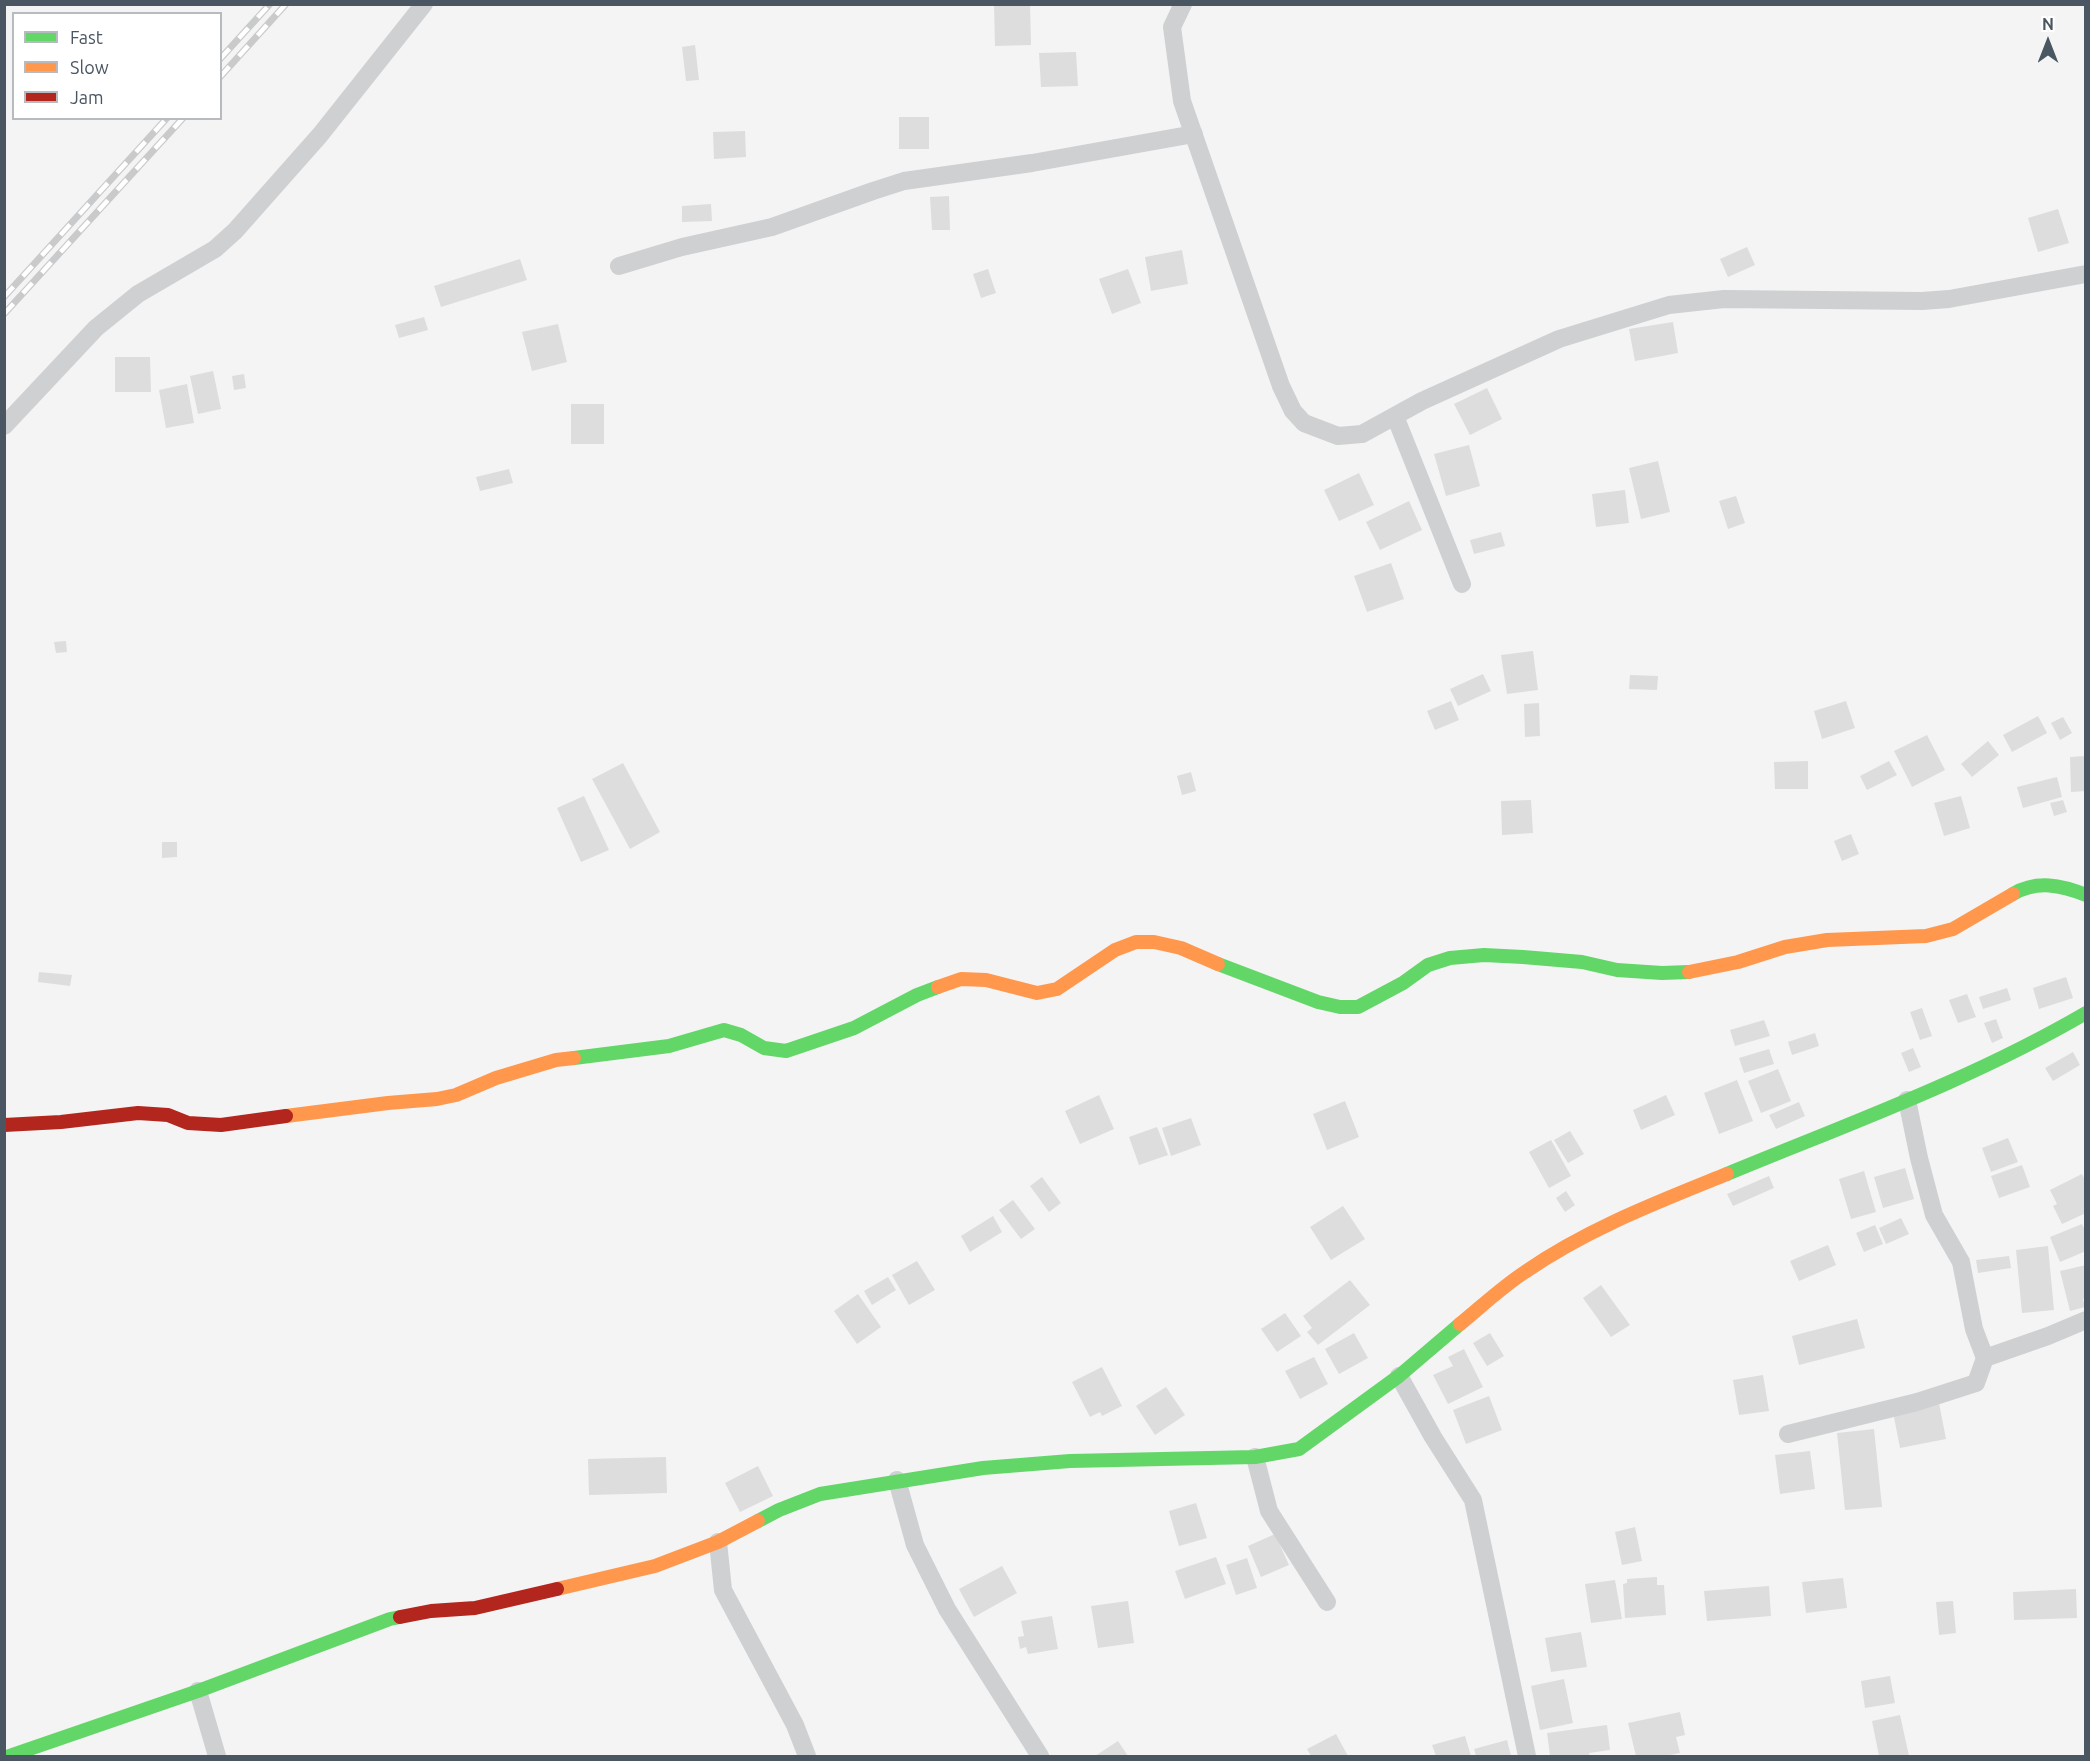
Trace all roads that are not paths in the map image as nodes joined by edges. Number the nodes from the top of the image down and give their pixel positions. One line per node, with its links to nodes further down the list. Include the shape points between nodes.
1 (424, 4): 7 (street, via 320,135 235,231 215,249 138,294 96,328)
2 (1183, 4): 3 (street, via 1172,27 1182,101)
3 (1194, 134): 4 (street, via 904,182 772,227); 6 (street, via 1293,411 1304,423 1338,436 1362,434)
4 (619, 266)
5 (2085, 274): 6 (street, via 1922,301 1724,299 1669,305 1559,339)
6 (1395, 416): 8 (street)
7 (4, 426)
8 (1462, 584)
9 (2085, 895): 12 (street, via 2043,884 2024,888 1953,929 1926,936 1827,940 1686,973 1617,970 1582,962 1523,957 1450,958 1428,965 1358,1007 1318,1002 1181,948 1136,942 1115,950 1057,989 1037,993 986,980 961,979 918,995 854,1028 786,1051 764,1048 724,1030 669,1046 556,1060 437,1099 220,1125 138,1113)
10 (2085, 1012): 11 (street, via 2048,1035)
11 (1907, 1100): 14 (street, via 1934,1215 1961,1262 1974,1329); 15 (street, via 1584,1236 1524,1272)
12 (4, 1125)
13 (2085, 1320): 14 (street)
14 (1985, 1358): 16 (street, via 1976,1383)
15 (1399, 1376): 17 (street, via 1299,1449); 26 (street, via 1473,1500)
16 (1788, 1434)
17 (1255, 1457): 18 (street, via 1070,1461); 20 (street, via 1269,1511)
18 (897, 1480): 19 (street, via 820,1494); 25 (street, via 915,1545 947,1609)
19 (718, 1542): 21 (street, via 655,1566 545,1593 475,1608 390,1619); 24 (street, via 723,1590 795,1725)
20 (1327, 1602)
21 (198, 1691): 22 (street); 23 (street)
22 (9, 1756)
23 (216, 1756)
24 (807, 1756)
25 (1040, 1756)
26 (1527, 1756)

